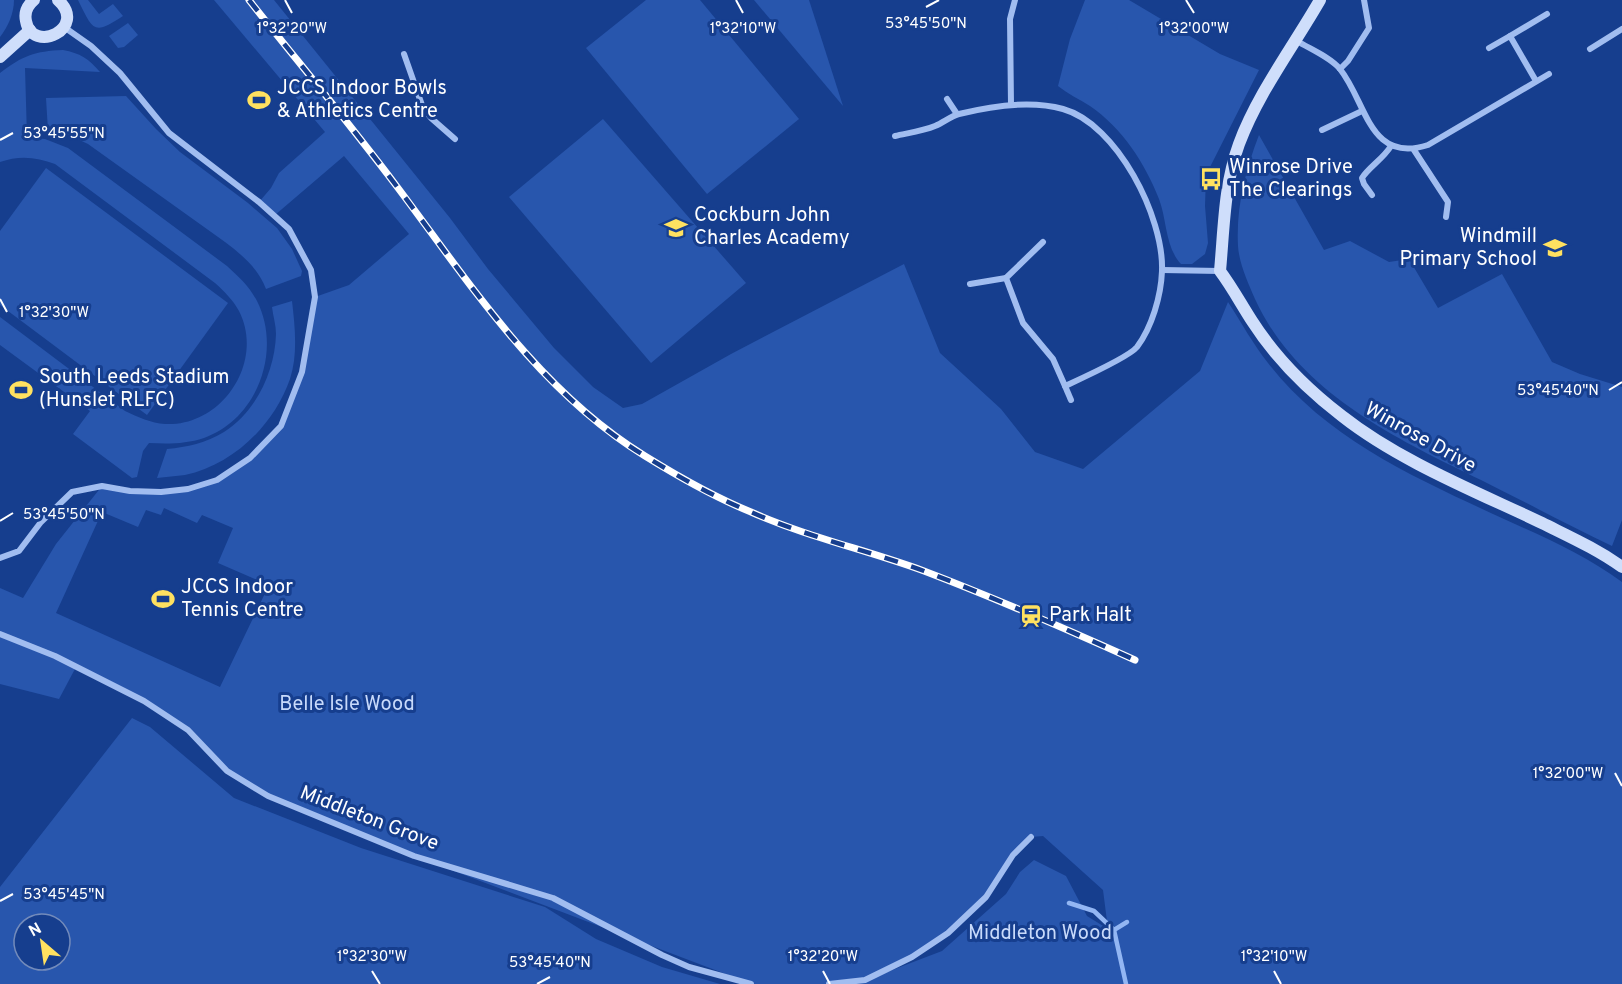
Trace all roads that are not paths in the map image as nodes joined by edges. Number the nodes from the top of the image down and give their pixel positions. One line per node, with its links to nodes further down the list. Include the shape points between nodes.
1 (34, 0): 9 (street, via 25,15)
2 (58, 0): 7 (street, via 66,15)
3 (1015, 0): 20 (street, via 1010,19)
4 (1320, 0): 11 (street)
5 (1364, 0): 16 (street, via 1369,28)
6 (1547, 14): 10 (street)
7 (64, 27): 9 (street, via 47,37); 37 (street, via 120,73 169,133 289,229 311,270 315,297 303,372 281,426 250,458 217,480 188,489 150,492 102,486 72,492 41,522 19,551)
8 (1622, 29): 13 (street)
9 (30, 30): 15 (street)
10 (1509, 36): 12 (street); 18 (street)
11 (1297, 41): 16 (street); 32 (street, via 1239,143 1226,192)
12 (1489, 48)
13 (1590, 49)
14 (404, 54): 25 (street, via 423,108)
15 (0, 57)
16 (1340, 69): 21 (street)
17 (1549, 74): 18 (street)
18 (1536, 81): 27 (street)
19 (947, 99): 22 (street)
20 (1011, 105): 22 (street); 31 (street, via 1064,109 1108,139 1145,196 1156,227)
21 (1362, 111): 23 (street); 26 (street)
22 (957, 114): 24 (street, via 935,126)
23 (1323, 130)
24 (896, 136)
25 (455, 139)
26 (1391, 147): 27 (street); 28 (street, via 1362,178)
27 (1414, 150): 29 (street, via 1448,202)
28 (1372, 195)
29 (1446, 218)
30 (1043, 242): 33 (street)
31 (1162, 270): 32 (street); 35 (street, via 1154,314 1136,349)
32 (1220, 271): 38 (street, Winrose Drive, via 1279,357 1342,417 1430,469 1588,545)
33 (1005, 278): 34 (street); 35 (street, via 1023,323 1053,359)
34 (970, 284)
35 (1065, 386): 36 (street)
36 (1071, 400)
37 (0, 558)
38 (1622, 567)
39 (0, 634): 41 (street, Middleton Grove, via 55,656 144,701 188,730 227,771 268,796 414,856 553,898 689,967)
40 (1031, 837): 42 (street, via 1013,855 986,897 948,933 912,957 865,980)
41 (751, 984)
42 (829, 984)

